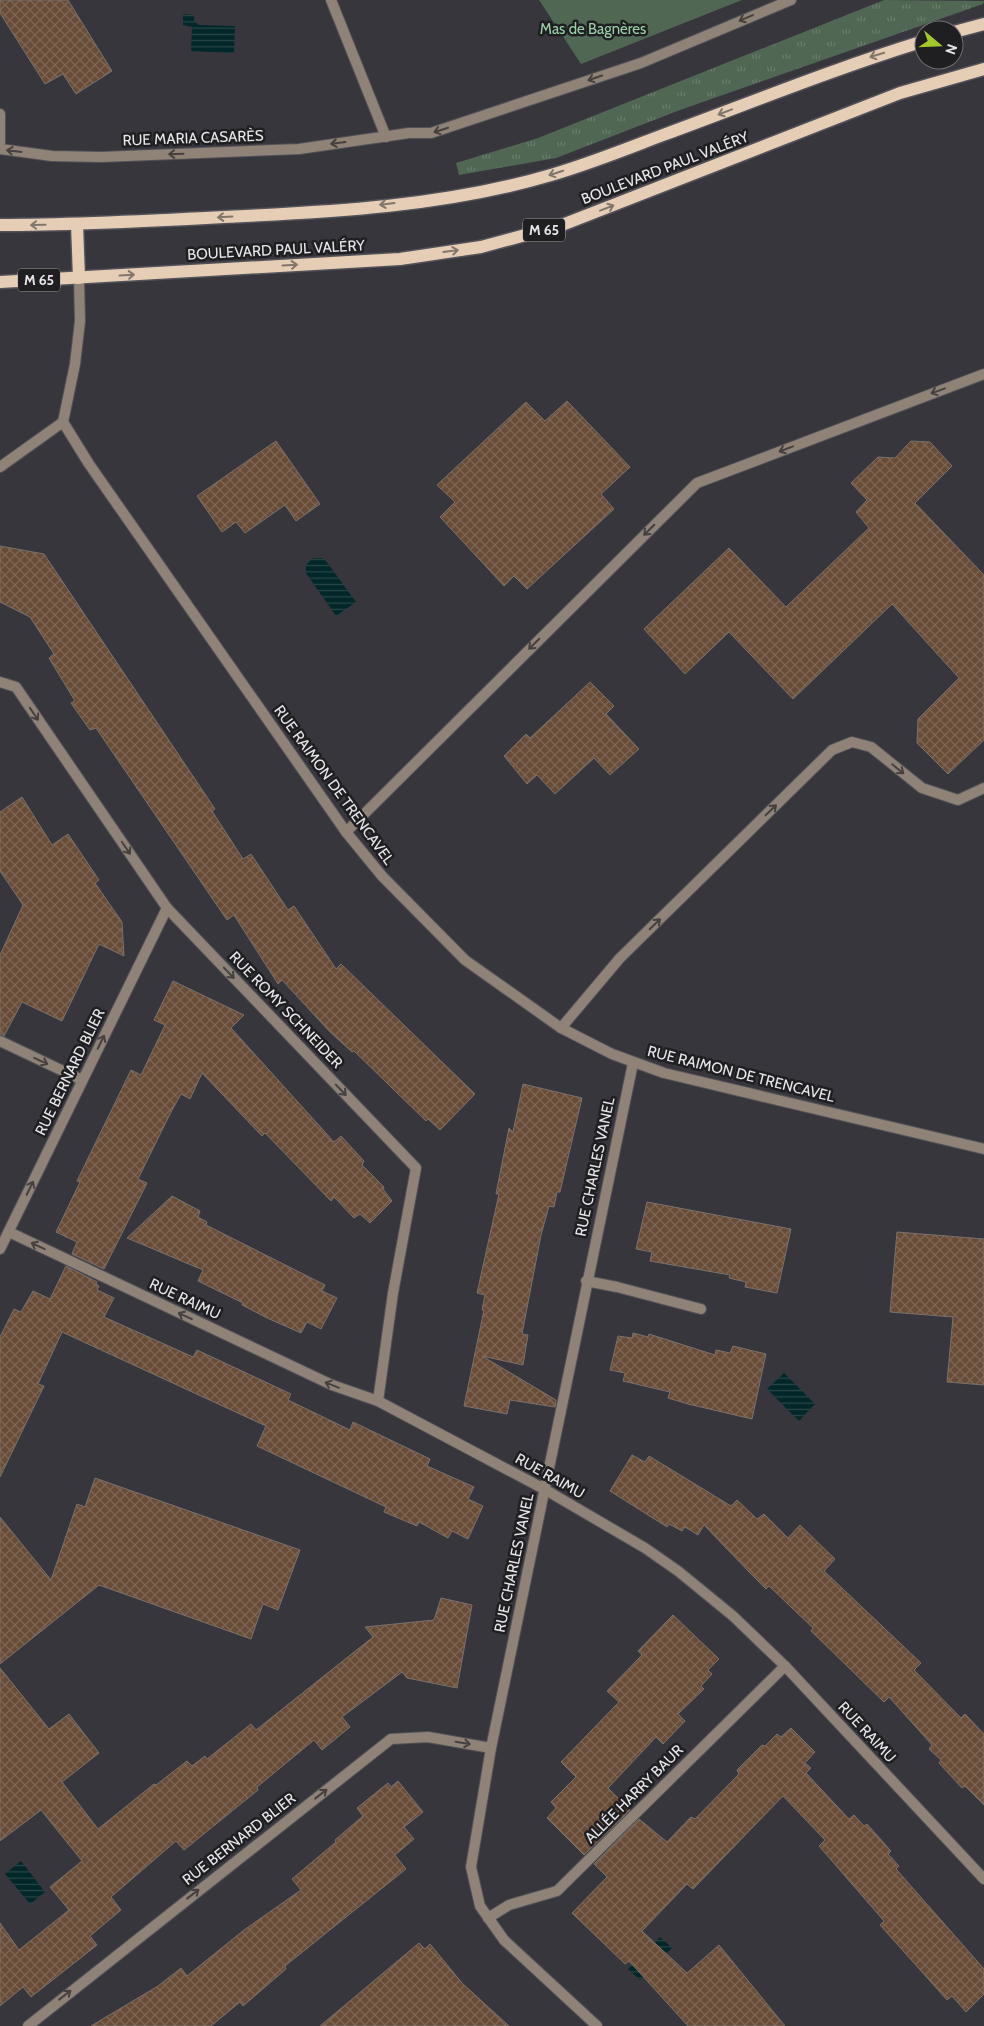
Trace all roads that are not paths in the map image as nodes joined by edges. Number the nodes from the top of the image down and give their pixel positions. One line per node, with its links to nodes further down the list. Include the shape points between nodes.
1 (331, 0): 8 (street)
2 (791, 0): 8 (street, one-way to 8, via 641,62 469,121 431,133)
3 (984, 24): 4 (main road)
4 (964, 29)
5 (914, 44): 11 (main road, BOULEVARD PAUL VALÉRY, one-way to 11, via 868,58 610,155 501,188 435,199 314,212)
6 (984, 68): 13 (main road, BOULEVARD PAUL VALÉRY / M 65, one-way to 6, via 400,258 481,247 562,225 900,93)
7 (0, 114): 9 (street)
8 (386, 136): 10 (street, RUE MARIA CASARÈS, one-way to 10, via 299,149 101,157 52,156)
9 (0, 143)
10 (0, 149)
11 (77, 224): 12 (main road, BOULEVARD PAUL VALÉRY, one-way to 12); 13 (main road)
12 (0, 225)
13 (79, 278): 14 (main road, M 65); 16 (street, via 80,321)
14 (0, 282)
15 (984, 374): 20 (street, one-way to 20, via 697,483)
16 (63, 422): 17 (street); 20 (street, RUE RAIMON DE TRENCAVEL, via 94,472)
17 (0, 466)
18 (0, 682): 21 (street, RUE ROMY SCHNEIDER, one-way to 21, via 16,687)
19 (984, 788): 22 (street, one-way to 19, via 620,958 832,750 852,742 871,747 922,788 958,800)
20 (346, 832): 22 (street, RUE RAIMON DE TRENCAVEL, via 382,876 465,960)
21 (167, 908): 25 (street, RUE BERNARD BLIER, one-way to 21); 31 (street, RUE ROMY SCHNEIDER, one-way to 31, via 416,1168 393,1293)
22 (561, 1028): 24 (street, RUE RAIMON DE TRENCAVEL)
23 (0, 1041): 25 (street, one-way to 25)
24 (634, 1063): 26 (street, RUE RAIMON DE TRENCAVEL); 29 (street, RUE CHARLES VANEL)
25 (82, 1080): 27 (street, RUE BERNARD BLIER, one-way to 25)
26 (984, 1149)
27 (9, 1232): 28 (street, RUE BERNARD BLIER); 31 (street, RUE RAIMU, one-way to 27, via 332,1385)
28 (0, 1250)
29 (586, 1281): 30 (street); 32 (street, RUE CHARLES VANEL)
30 (701, 1309)
31 (378, 1401): 32 (street, RUE RAIMU)
32 (544, 1489): 33 (street, RUE RAIMU, via 678,1571 733,1616); 34 (street, RUE CHARLES VANEL)
33 (785, 1666): 35 (street, RUE RAIMU); 36 (street, ALLÉE HARRY BAUR, via 557,1891 509,1905)
34 (492, 1748): 36 (street, RUE CHARLES VANEL, via 471,1867 480,1906); 37 (street, RUE BERNARD BLIER, one-way to 34, via 391,1739 428,1736)
35 (984, 1879)
36 (488, 1918): 38 (street, RUE CHARLES VANEL, via 504,1940)
37 (28, 2026)
38 (597, 2026)

